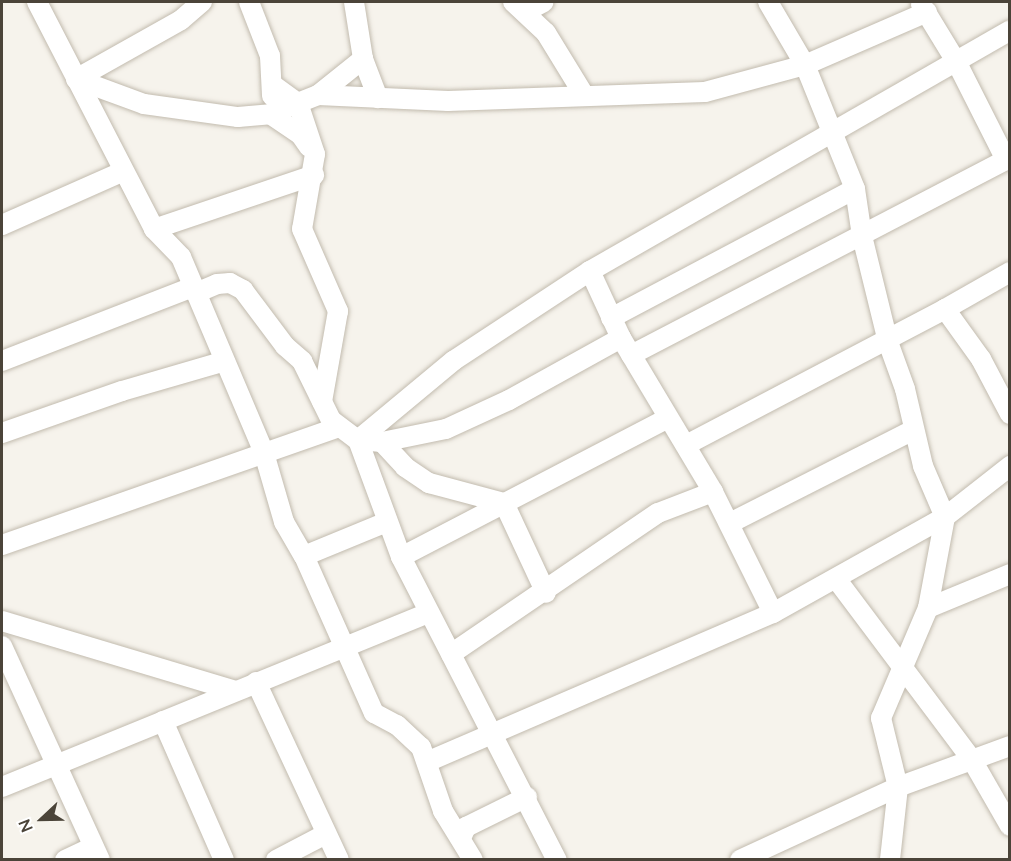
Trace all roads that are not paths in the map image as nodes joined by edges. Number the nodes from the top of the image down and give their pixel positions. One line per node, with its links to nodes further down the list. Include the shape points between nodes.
1 (37, 2): 13 (street)
2 (202, 2): 13 (street, via 181,20)
3 (249, 2): 14 (street, via 270,56)
4 (354, 2): 10 (street)
5 (544, 2): 7 (street)
6 (768, 2): 12 (street)
7 (519, 7): 16 (street, via 558,49)
8 (923, 7): 11 (street); 12 (street)
9 (1010, 30): 11 (street)
10 (363, 59): 15 (street); 17 (street)
11 (957, 63): 20 (street); 22 (street)
12 (805, 65): 16 (street, via 705,92); 20 (street)
13 (76, 79): 19 (street, via 144,104 238,117); 23 (street)
14 (273, 85): 18 (street); 19 (street)
15 (318, 95): 17 (street); 18 (street)
16 (584, 95): 17 (street, via 448,101)
17 (378, 98)
18 (298, 104): 19 (street); 21 (street)
19 (270, 114): 21 (street, via 300,134)
20 (834, 131): 25 (street); 29 (street)
21 (315, 154): 24 (street)
22 (1008, 159): 28 (street)
23 (124, 171): 26 (street); 27 (street)
24 (314, 175): 27 (street); 38 (street, via 302,229 338,311)
25 (855, 189): 28 (street); 33 (street)
26 (2, 225)
27 (154, 229): 31 (street, via 181,257)
28 (862, 237): 34 (street); 35 (street)
29 (590, 271): 33 (street); 44 (street, via 453,361)
30 (1010, 272): 32 (street)
31 (195, 290): 36 (street); 37 (street); 38 (street, via 230,283 243,290 285,346 302,361)
32 (945, 309): 34 (street); 39 (street, via 981,359)
33 (612, 318): 35 (street)
34 (888, 342): 42 (street, via 905,389); 46 (street)
35 (626, 347): 40 (street); 45 (street, via 446,429)
36 (225, 360): 43 (street); 47 (street)
37 (2, 361)
38 (322, 402): 41 (street)
39 (1010, 414)
40 (668, 418): 46 (street); 50 (street)
41 (339, 427): 44 (street); 47 (street)
42 (913, 430): 51 (street, via 936,503); 53 (street)
43 (2, 434)
44 (358, 440): 45 (street); 52 (street)
45 (382, 442): 50 (street, via 405,467 429,483)
46 (686, 445): 49 (street)
47 (264, 453): 54 (street); 55 (street, via 284,522)
48 (1010, 466): 51 (street)
49 (713, 492): 53 (street); 59 (street, via 658,513)
50 (504, 503): 56 (street); 59 (street)
51 (945, 517): 58 (street); 60 (street)
52 (387, 522): 55 (street); 56 (street)
53 (730, 523): 62 (street)
54 (2, 545)
55 (304, 556): 65 (street)
56 (401, 556): 61 (street)
57 (1010, 574): 60 (street)
58 (837, 580): 62 (street); 67 (street)
59 (546, 593): 66 (street)
60 (928, 608): 67 (street)
61 (429, 613): 65 (street); 66 (street)
62 (773, 613): 71 (street)
63 (2, 621): 69 (street)
64 (2, 646): 75 (street)
65 (342, 648): 68 (street); 73 (street, via 374,712 397,725)
66 (452, 654): 71 (street)
67 (900, 668): 74 (street); 76 (street, via 881,718)
68 (256, 682): 69 (street); 80 (street)
69 (235, 691): 70 (street)
70 (163, 721): 75 (street); 85 (street)
71 (496, 735): 73 (street); 78 (street)
72 (1010, 746): 74 (street)
73 (429, 760): 81 (street, via 442,811)
74 (972, 760): 76 (street); 79 (street)
75 (54, 765): 77 (street); 82 (street)
76 (898, 787): 83 (street); 91 (street)
77 (2, 788)
78 (527, 797): 81 (street, via 466,827); 89 (street)
79 (1010, 826)
80 (326, 834): 86 (street); 87 (street)
81 (462, 836): 88 (street)
82 (96, 853): 84 (street)
83 (773, 853): 90 (street)
84 (65, 860)
85 (224, 860)
86 (276, 860)
87 (339, 860)
88 (474, 860)
89 (557, 860)
90 (740, 860)
91 (890, 860)

